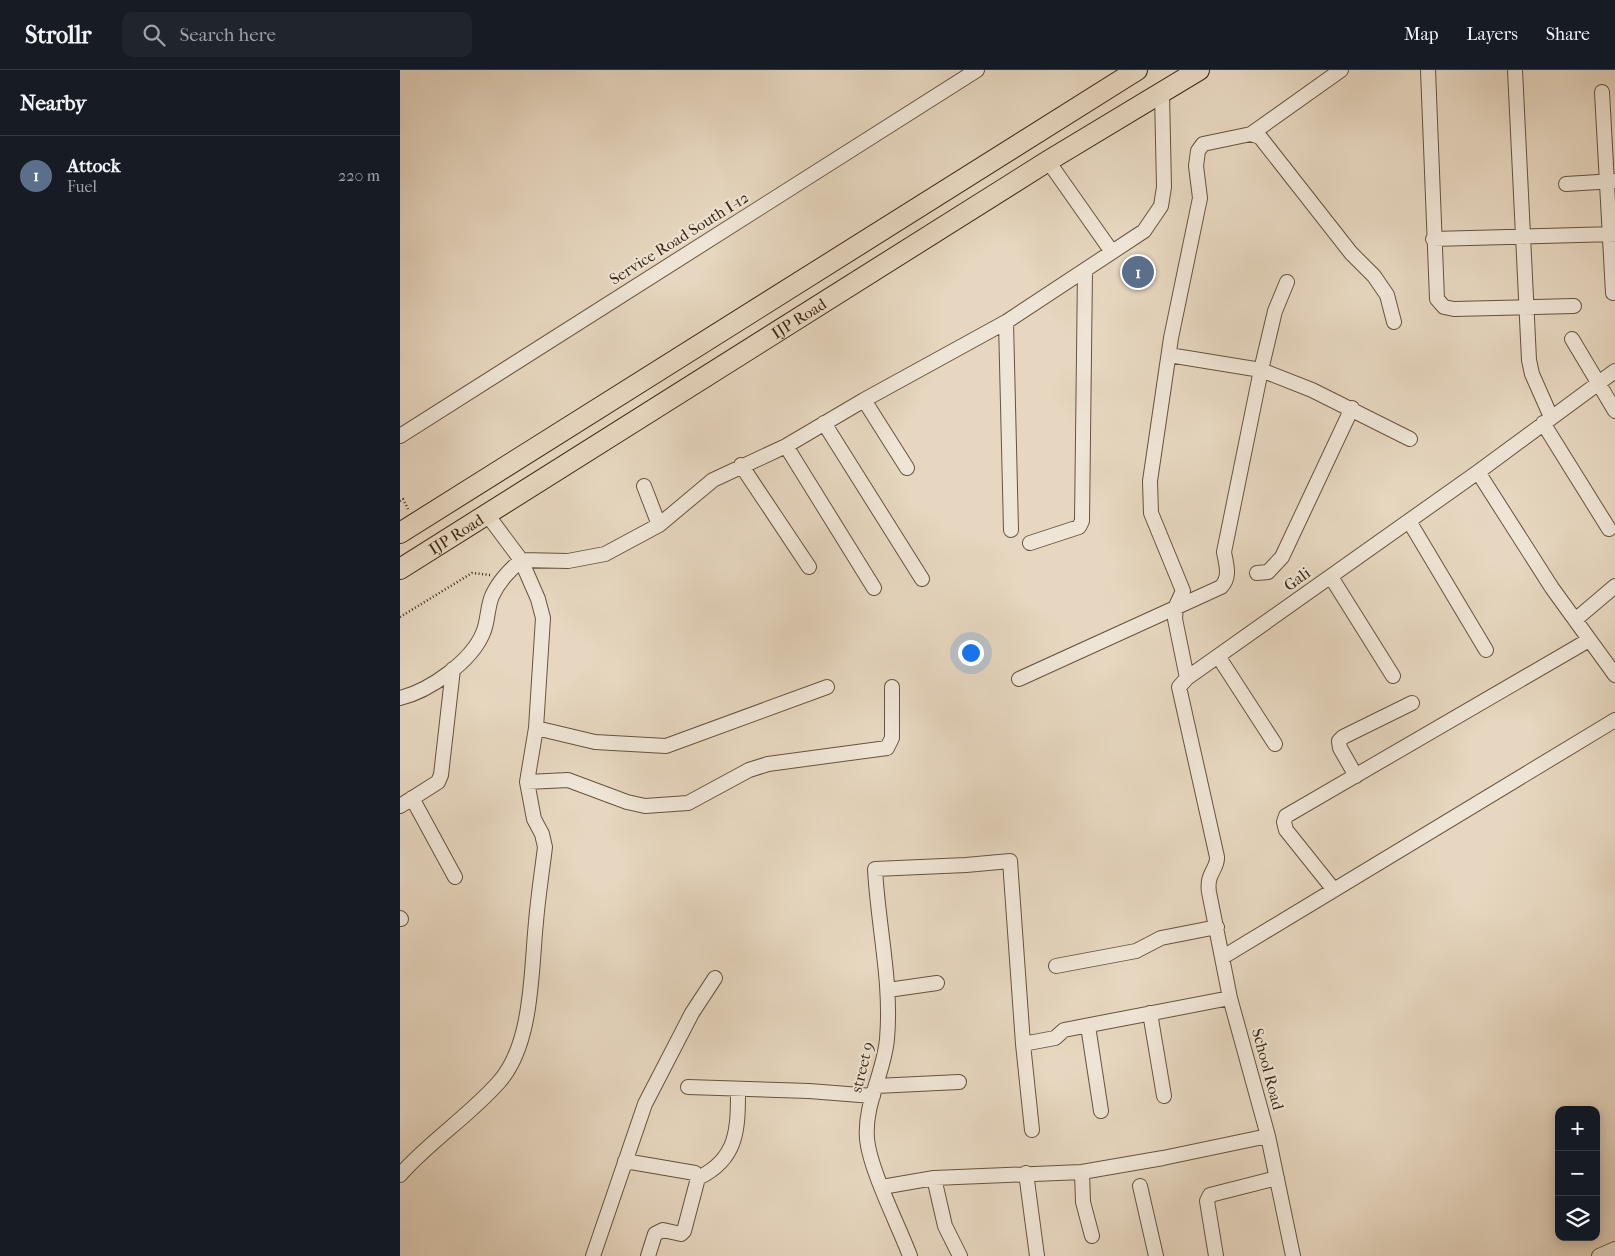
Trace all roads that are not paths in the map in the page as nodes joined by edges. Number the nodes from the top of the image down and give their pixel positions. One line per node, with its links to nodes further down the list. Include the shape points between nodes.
1 (977, 70): 34 (street, Service Road South I-12)
2 (1137, 70): 46 (highway, IJP Road)
3 (1199, 70): 8 (highway, IJP Road)
4 (1341, 70): 9 (street)
5 (1428, 70): 15 (street)
6 (1516, 70): 14 (street)
7 (1602, 92): 11 (street)
8 (1162, 94): 10 (highway, IJP Road); 16 (street, via 1164,187 1161,206 1144,231)
9 (1251, 134): 23 (street, via 1260,137 1351,253 1374,276 1388,295); 25 (street, via 1208,142 1198,151 1196,166 1200,198)
10 (1048, 161): 16 (street); 41 (highway, IJP Road)
11 (1611, 181): 12 (street); 13 (street)
12 (1566, 184)
13 (1612, 234): 14 (street); 19 (street)
14 (1523, 236): 15 (street); 21 (street)
15 (1433, 239): 21 (street, via 1435,287 1437,299 1444,307)
16 (1112, 252): 17 (street)
17 (1085, 270): 22 (street); 47 (street, via 1082,521 1078,527)
18 (1287, 282): 26 (street, via 1275,311)
19 (1613, 293)
20 (1574, 306): 21 (street)
21 (1527, 307): 32 (street, via 1528,360)
22 (1006, 322): 29 (street); 45 (street)
23 (1394, 322)
24 (1572, 339): 28 (street)
25 (1169, 354): 26 (street); 56 (street, via 1149,498 1151,513 1182,591)
26 (1261, 370): 30 (street); 56 (street, via 1224,552 1226,582)
27 (1615, 371): 28 (street, Gali)
28 (1599, 383): 31 (street); 32 (street, Gali)
29 (864, 400): 33 (street); 38 (street)
30 (1352, 408): 35 (street); 51 (street, via 1282,557 1268,572)
31 (1615, 411)
32 (1547, 420): 39 (street, Gali); 44 (street)
33 (824, 423): 36 (street); 53 (street)
34 (400, 436)
35 (1410, 439)
36 (786, 446): 37 (street); 55 (street)
37 (741, 465): 43 (street, via 713,480); 49 (street)
38 (907, 468)
39 (1478, 472): 42 (street, Gali); 57 (street)
40 (644, 486): 43 (street)
41 (486, 513): 48 (street); 50 (highway, IJP Road)
42 (1410, 521): 52 (street, Gali); 59 (street)
43 (659, 525): 48 (street, via 605,554 568,561)
44 (1608, 529)
45 (1011, 530)
46 (400, 533)
47 (1030, 544)
48 (520, 560): 62 (street, via 504,576 492,596 483,634); 71 (street, via 543,618)
49 (808, 567)
50 (400, 569)
51 (1257, 572)
52 (1331, 576): 60 (street, Gali); 63 (street)
53 (922, 579)
54 (1615, 586): 57 (street)
55 (874, 588)
56 (1176, 606): 64 (street, via 1175,619); 65 (street)
57 (1575, 620): 58 (street)
58 (1589, 640): 61 (street); 73 (street)
59 (1486, 650)
60 (1218, 656): 64 (street, Gali); 72 (street)
61 (1613, 666)
62 (454, 670): 68 (street, via 431,685); 75 (street, via 441,775 438,782)
63 (1393, 676)
64 (1187, 678): 79 (street, School Road, via 1181,682 1178,691 1217,857 1208,876)
65 (1019, 679)
66 (892, 687): 74 (street, via 892,738 887,748 768,764 749,770 688,803 646,806 568,780)
67 (827, 688): 71 (street, via 666,746 595,742)
68 (400, 698)
69 (1412, 703): 73 (street, via 1339,741)
70 (1615, 720): 78 (street)
71 (536, 728): 74 (street)
72 (1275, 744)
73 (1356, 776): 78 (street, via 1286,816 1284,822 1286,830)
74 (527, 782): 100 (street, via 534,819 545,847 532,975 525,1024 516,1053 500,1081)
75 (412, 798): 76 (street); 77 (street)
76 (400, 806)
77 (455, 877)
78 (1334, 890): 80 (street)
79 (1217, 927): 80 (street, School Road); 81 (street, via 1161,938 1136,951)
80 (1223, 957): 85 (street, School Road)
81 (1056, 966)
82 (715, 978): 97 (street, via 692,1013 645,1104)
83 (937, 983): 84 (street)
84 (888, 990): 88 (street, street 9, via 875,869 1010,861); 92 (street, street 9, via 887,1040)
85 (1230, 998): 86 (street); 96 (street, School Road)
86 (1150, 1013): 87 (street); 93 (street)
87 (1088, 1026): 88 (street, via 1064,1030 1055,1038); 94 (street)
88 (1023, 1044): 95 (street)
89 (959, 1082): 92 (street)
90 (688, 1087): 91 (street)
91 (738, 1090): 92 (street); 101 (street, via 738,1129 733,1146 712,1171)
92 (874, 1091): 105 (street, street 9, via 867,1120 867,1140)
93 (1164, 1096)
94 (1101, 1111)
95 (1032, 1130)
96 (1268, 1136): 98 (street); 103 (street, School Road)
97 (625, 1161): 101 (street, via 695,1173); 108 (street)
98 (1082, 1172): 99 (street); 106 (street, via 1083,1202)
99 (1026, 1173): 102 (street); 112 (street)
100 (400, 1175)
101 (698, 1178): 109 (street, via 684,1232 663,1230 655,1234)
102 (934, 1178): 105 (street); 111 (street, via 945,1226)
103 (1277, 1178): 114 (street, via 1210,1194 1207,1201); 115 (street, School Road)
104 (1140, 1186): 113 (street)
105 (882, 1187): 110 (street, street 9)
106 (1092, 1236)
107 (1615, 1250): 116 (street)
108 (593, 1256)
109 (648, 1256)
110 (910, 1256)
111 (960, 1256)
112 (1037, 1256)
113 (1156, 1256)
114 (1216, 1256)
115 (1293, 1256)
116 (1599, 1256)

